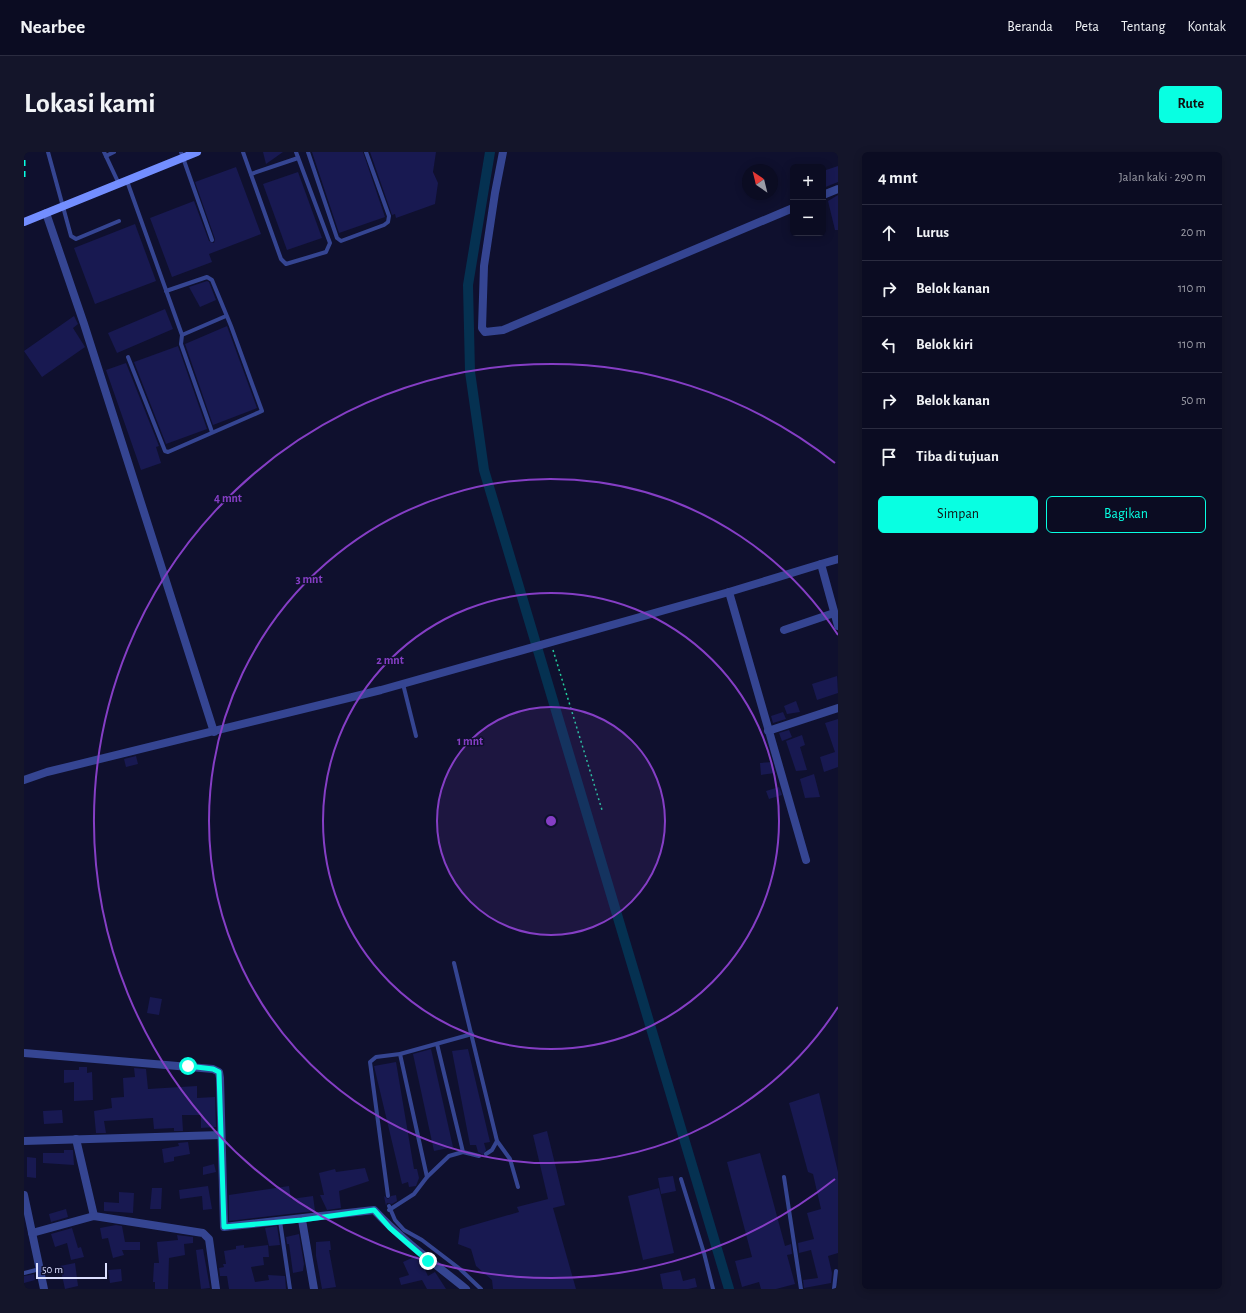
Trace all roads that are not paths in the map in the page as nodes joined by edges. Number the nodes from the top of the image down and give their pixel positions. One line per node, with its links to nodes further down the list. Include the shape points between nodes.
1 (48, 152): 17 (lane)
2 (114, 152): 9 (lane)
3 (197, 152): 10 (street)
4 (243, 152): 12 (lane)
5 (296, 152): 11 (lane)
6 (308, 152): 7 (lane, via 337,238 341,241 388,222 389,216)
7 (366, 152)
8 (504, 152): 18 (street, via 484,266 482,328 486,332 503,330)
9 (105, 154): 14 (lane)
10 (183, 154): 13 (street); 22 (lane)
11 (298, 158): 12 (lane); 12 (lane, via 330,243 326,252 286,264 282,262)
12 (251, 174)
13 (127, 180): 14 (street); 23 (lane)
14 (118, 184): 17 (street)
15 (838, 189): 16 (street)
16 (826, 194)
17 (64, 206): 19 (street); 20 (lane, via 71,236 76,239)
18 (790, 209)
19 (46, 213): 21 (street); 37 (street)
20 (119, 221)
21 (24, 222)
22 (212, 240)
23 (166, 291): 24 (lane, via 210,278); 25 (lane)
24 (226, 316): 25 (lane); 27 (lane, via 262,411)
25 (182, 335): 27 (lane, via 181,344)
26 (128, 357): 27 (lane, via 165,451 168,452)
27 (212, 432)
28 (838, 559): 29 (street)
29 (821, 564): 30 (street); 31 (street)
30 (729, 592): 34 (street); 36 (street)
31 (834, 612): 32 (street); 33 (street)
32 (838, 626)
33 (784, 630)
34 (403, 684): 37 (street); 38 (lane)
35 (838, 708): 36 (street)
36 (768, 731): 40 (street)
37 (214, 732): 39 (street, via 47,772)
38 (416, 736)
39 (24, 780)
40 (806, 860)
41 (454, 963): 42 (lane)
42 (472, 1034): 43 (lane); 49 (lane)
43 (437, 1044): 45 (lane); 50 (lane)
44 (24, 1053): 46 (street, via 213,1069 219,1072 220,1078)
45 (400, 1054): 53 (lane); 58 (lane, via 376,1057 369,1065)
46 (221, 1135): 47 (street); 61 (street, via 224,1227)
47 (76, 1139): 48 (street); 59 (street)
48 (24, 1141)
49 (497, 1141): 51 (lane); 56 (lane, via 510,1159)
50 (463, 1152): 52 (lane); 53 (lane, via 449,1156)
51 (486, 1154)
52 (479, 1156)
53 (427, 1177): 71 (lane, via 414,1194 389,1208 404,1230 422,1240 460,1269)
54 (784, 1178): 73 (lane)
55 (681, 1179): 72 (lane)
56 (518, 1187)
57 (24, 1195): 62 (street)
58 (388, 1196)
59 (94, 1216): 62 (street); 67 (street, via 204,1233 209,1239)
60 (302, 1220): 61 (street); 69 (street); 70 (street, via 374,1210 390,1228)
61 (280, 1221): 68 (lane)
62 (32, 1233): 63 (street)
63 (40, 1269): 65 (lane); 66 (street)
64 (836, 1271): 74 (lane)
65 (24, 1273)
66 (44, 1289)
67 (216, 1289)
68 (290, 1289)
69 (314, 1289)
70 (466, 1289)
71 (481, 1289)
72 (713, 1289)
73 (802, 1289)
74 (834, 1289)

